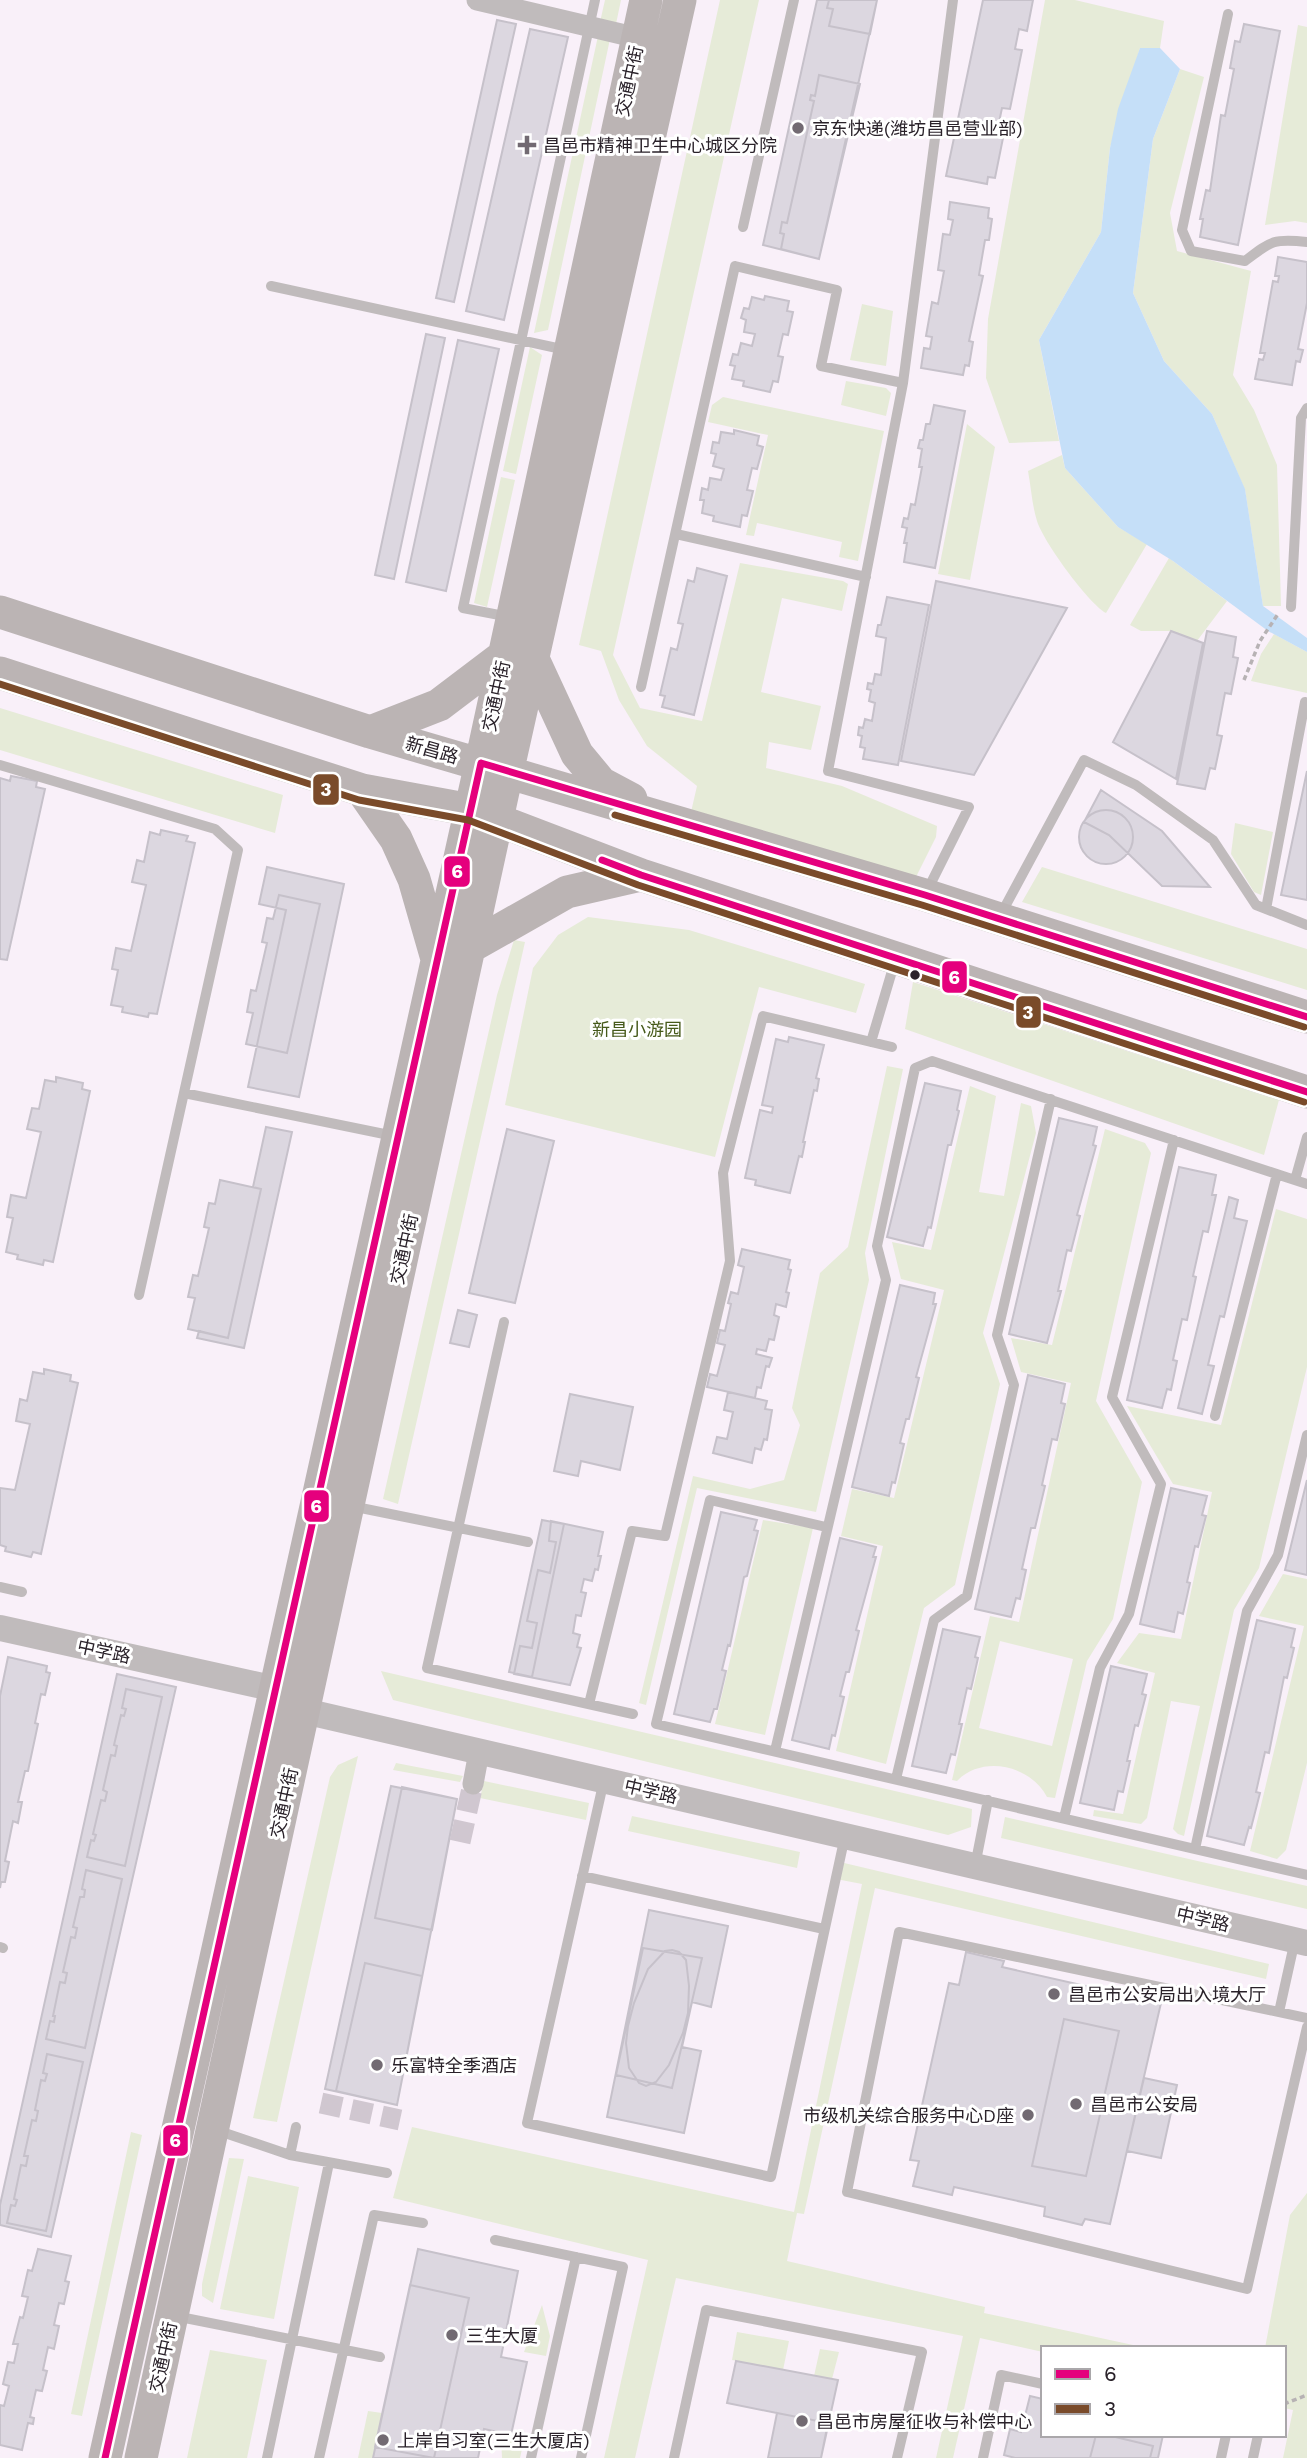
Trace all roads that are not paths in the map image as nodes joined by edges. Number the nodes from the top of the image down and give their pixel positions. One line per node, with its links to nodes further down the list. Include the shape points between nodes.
1 (477, 0): 8 (street)
2 (595, 0): 8 (lane)
3 (646, 0): 9 (main road, 交通中街)
4 (680, 0): 22 (main road, 交通中街)
5 (794, 0): 10 (lane)
6 (953, 0): 15 (lane)
7 (1228, 14): 11 (lane, via 1182,230 1191,250 1245,261 1283,239)
8 (589, 27): 9 (street); 13 (lane)
9 (638, 38): 14 (main road, 交通中街)
10 (743, 227)
11 (1307, 242)
12 (271, 286): 13 (lane)
13 (521, 340): 14 (lane); 21 (lane, via 463,608)
14 (570, 351): 21 (main road, 交通中街)
15 (903, 383): 17 (lane, via 821,366 836,290 735,267); 18 (lane)
16 (1307, 408): 19 (lane, via 1301,418)
17 (676, 534): 18 (lane); 24 (lane)
18 (866, 577): 33 (lane, via 828,771 969,807)
19 (1286, 608)
20 (0, 612): 26 (main road, 新昌路)
21 (513, 618): 22 (main road, 交通中街)
22 (519, 657): 26 (main road, via 439,705); 28 (main road, 交通中街); 31 (main road, via 577,754 601,783)
23 (0, 673): 29 (main road)
24 (641, 687)
25 (1305, 702): 34 (lane)
26 (370, 732): 28 (main road, 新昌路)
27 (0, 765): 44 (lane, via 215,830 238,849)
28 (494, 768): 30 (main road, 交通中街); 31 (main road, 新昌路)
29 (362, 790): 30 (main road); 39 (main road, via 396,839 414,879)
30 (484, 814): 32 (main road); 37 (main road, 交通中街); 39 (main road, 交通中街)
31 (663, 818): 33 (main road, 新昌路)
32 (641, 875): 37 (main road, via 568,892); 38 (main road)
33 (925, 895): 35 (main road, 新昌路)
34 (1266, 909): 35 (lane, via 1256,905 1213,840 1136,785 1084,760); 36 (lane)
35 (999, 919): 40 (main road, 新昌路)
36 (1307, 925)
37 (470, 947): 56 (main road, 交通中街)
38 (896, 958): 41 (lane); 43 (main road)
39 (437, 962): 46 (main road, 交通中街)
40 (1307, 1017)
41 (871, 1042): 42 (lane); 64 (lane, via 764,1016 723,1173 730,1261 665,1536 632,1531)
42 (892, 1047)
43 (1307, 1092)
44 (184, 1093): 46 (lane); 52 (lane)
45 (1051, 1100): 48 (lane); 57 (lane, via 932,1061 915,1068 877,1246 886,1280); 69 (lane, via 997,1335 1014,1385 967,1596 934,1620)
46 (399, 1137): 63 (main road, 交通中街)
47 (1307, 1138): 50 (lane)
48 (1174, 1140): 49 (lane); 73 (lane, via 1112,1397 1161,1483 1129,1614 1100,1668)
49 (1277, 1174): 50 (lane); 54 (lane)
50 (1295, 1180): 51 (lane)
51 (1307, 1184)
52 (139, 1295)
53 (504, 1322): 58 (lane)
54 (1215, 1416)
55 (1307, 1435): 75 (lane, via 1278,1555 1247,1611)
56 (348, 1505): 58 (lane); 65 (main road, 交通中街)
57 (826, 1527): 67 (lane); 67 (lane, via 710,1500 656,1724)
58 (459, 1528): 59 (lane); 64 (lane, via 427,1668)
59 (528, 1542)
60 (0, 1587): 61 (lane)
61 (22, 1592)
62 (0, 1628): 63 (street, 中学路)
63 (276, 1689): 65 (street, 中学路); 99 (main road, 交通中街)
64 (589, 1704): 66 (lane)
65 (304, 1711): 68 (street, 中学路); 85 (main road, 交通中街)
66 (633, 1714)
67 (775, 1751): 69 (lane)
68 (479, 1752): 70 (street, 中学路); 71 (street)
69 (896, 1779): 72 (lane)
70 (604, 1780): 74 (street, 中学路); 78 (lane)
71 (473, 1784)
72 (988, 1800): 73 (lane); 76 (lane)
73 (1064, 1818): 75 (lane)
74 (845, 1835): 76 (street, 中学路); 79 (lane)
75 (1195, 1849): 77 (lane)
76 (975, 1866): 80 (street, 中学路)
77 (1307, 1875)
78 (582, 1876): 79 (lane); 79 (lane, via 527,2123 737,2170 771,2177)
79 (824, 1930)
80 (1301, 1942): 81 (lane)
81 (1279, 2012): 82 (lane); 83 (lane, via 899,1932 846,2192 1247,2289)
82 (1307, 2018)
83 (1307, 2027)
84 (296, 2127): 86 (lane)
85 (213, 2129): 86 (lane); 92 (main road, 交通中街)
86 (289, 2155): 87 (lane)
87 (329, 2163): 88 (lane); 93 (lane)
88 (387, 2173)
89 (423, 2222): 94 (lane, via 374,2215)
90 (495, 2240): 91 (lane)
91 (576, 2257): 103 (lane); 104 (lane, via 622,2267)
92 (173, 2315): 93 (lane); 100 (main road, 交通中街)
93 (291, 2340): 94 (lane); 101 (lane)
94 (343, 2350): 95 (lane); 102 (lane)
95 (380, 2357)
96 (1041, 2384): 107 (lane, via 1001,2375)
97 (1226, 2437): 108 (lane)
98 (1258, 2437): 109 (lane)
99 (105, 2458)
100 (141, 2458)
101 (267, 2458)
102 (319, 2458)
103 (531, 2458)
104 (581, 2458)
105 (674, 2458): 106 (lane, via 706,2310 922,2352)
106 (897, 2458)
107 (983, 2458)
108 (1221, 2458)
109 (1253, 2458)

